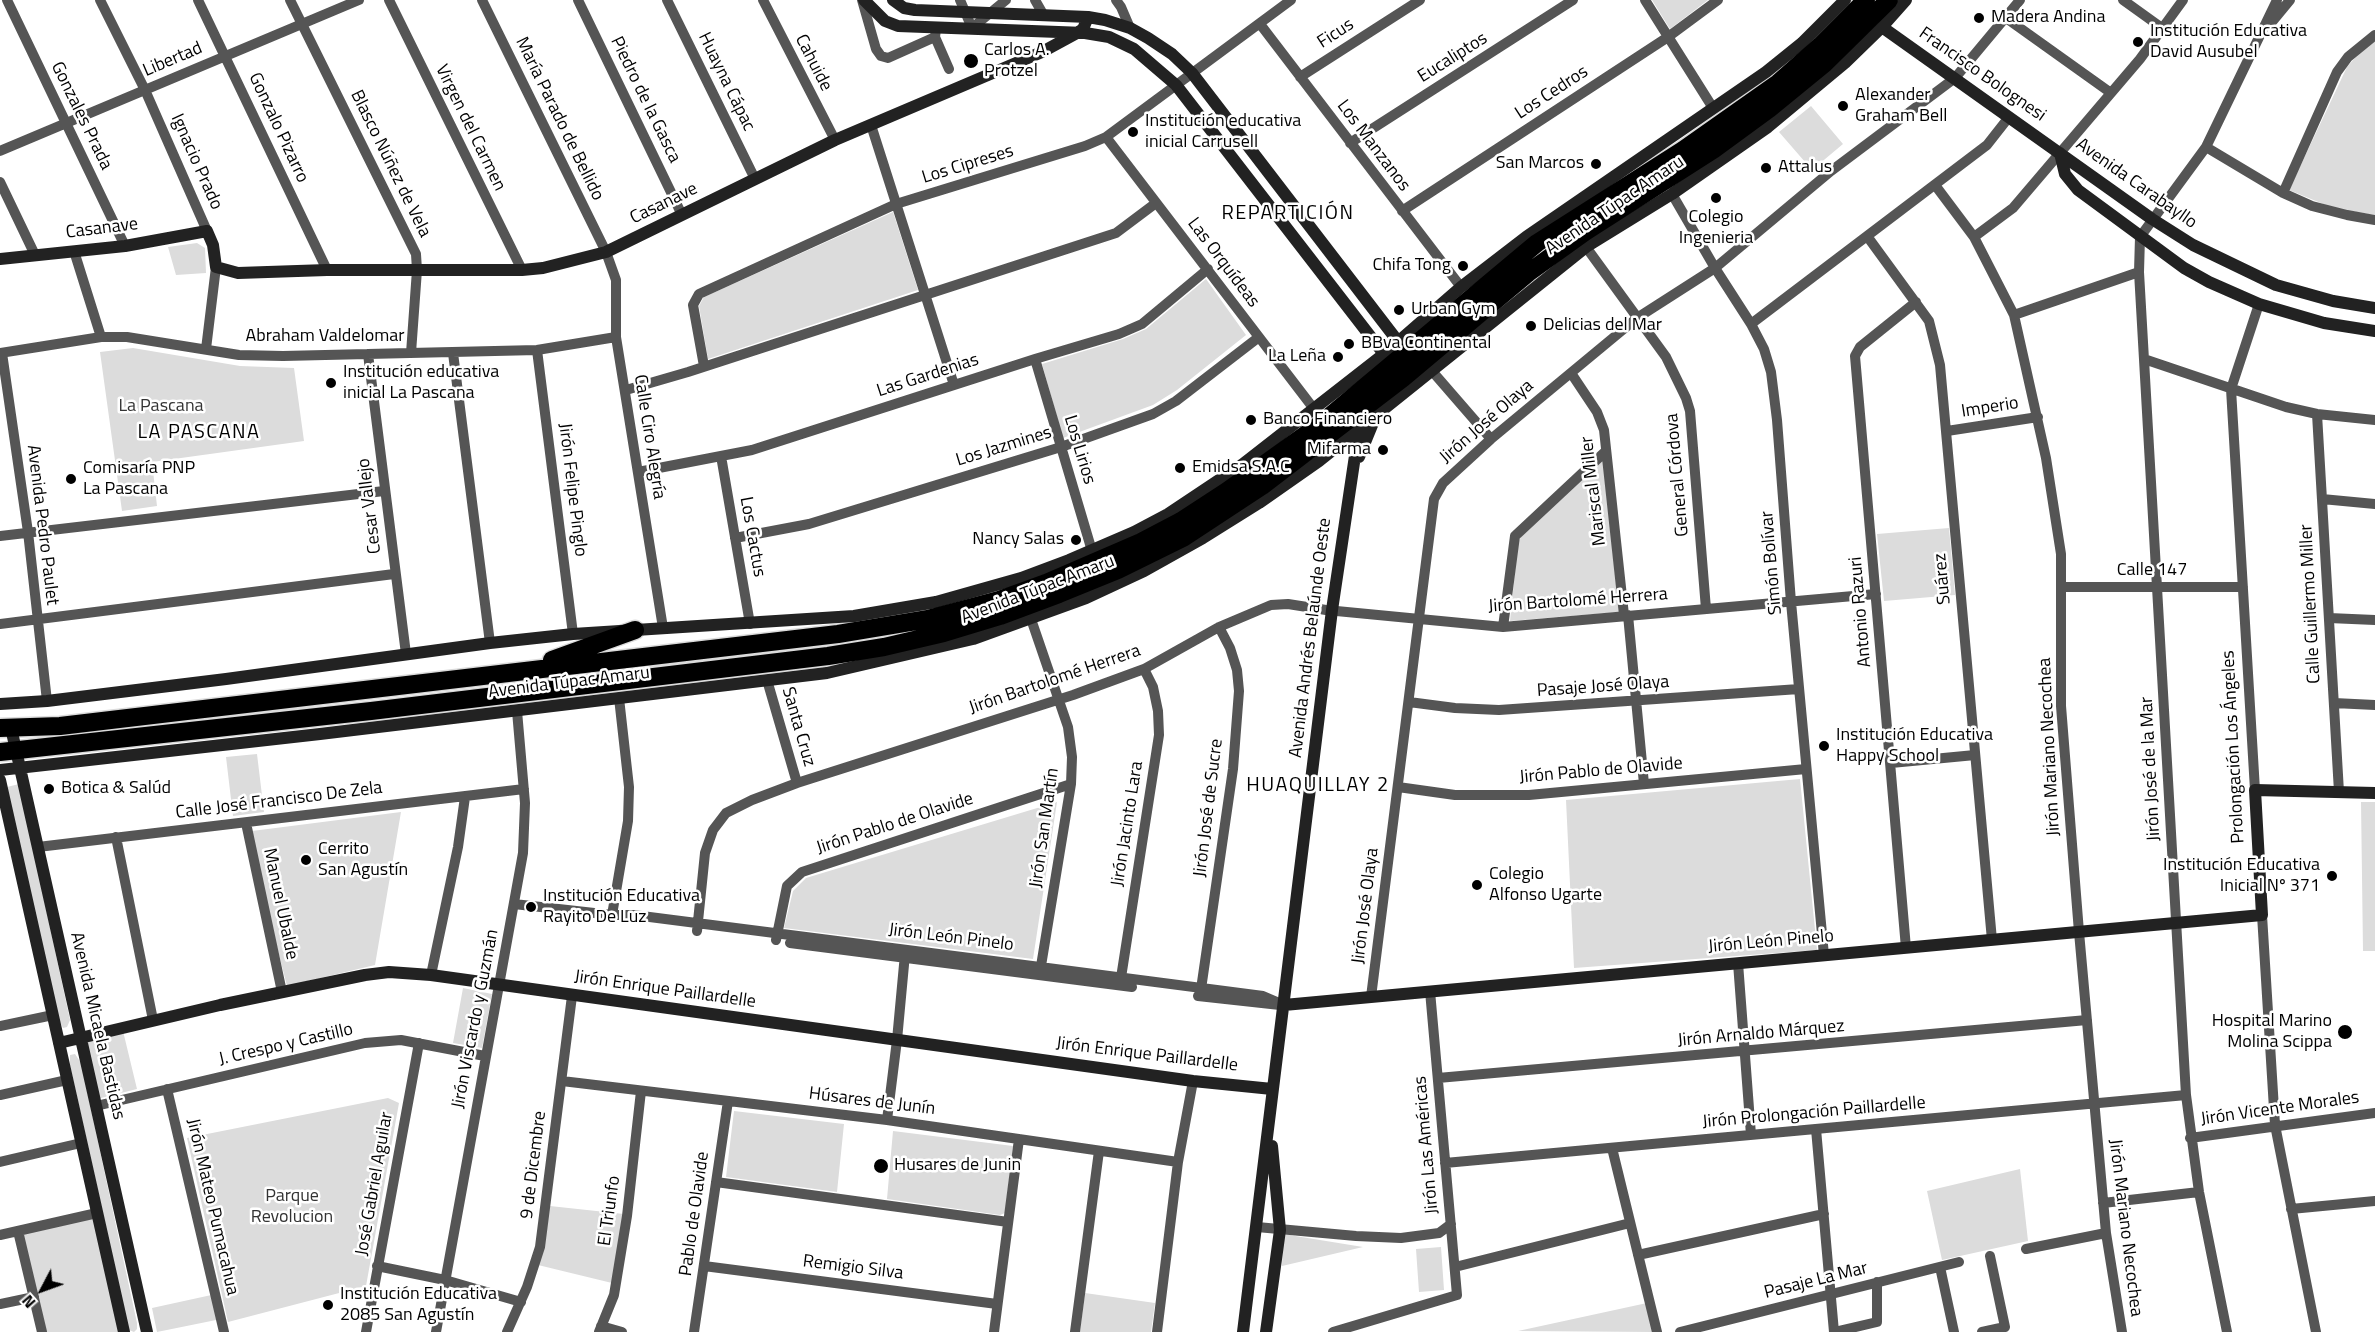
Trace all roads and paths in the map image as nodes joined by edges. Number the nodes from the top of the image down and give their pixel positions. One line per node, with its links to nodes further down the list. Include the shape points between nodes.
1 (7, 0): 56 (street, Gonzales Prada)
2 (100, 0): 52 (street, Ignacio Prado)
3 (198, 0): 46 (street, Gonzalo Pizarro)
4 (290, 0): 35 (street, Blasco Núñez de Vela)
5 (359, 0): 35 (street, Libertad)
6 (389, 0): 90 (street, Virgen del Carmen)
7 (482, 0): 82 (street, María Parado de Bellido)
8 (578, 0): 72 (street, Piedro de la Gasca)
9 (667, 0): 64 (street, Huayna Cápac)
10 (763, 0): 59 (street, Cahuide)
11 (863, 0): 41 (main road, via 885,21); 41 (street, via 881,56 888,58)
12 (893, 0): 30 (main road, via 903,8 915,10)
13 (1006, 0): 31 (street)
14 (1035, 0): 32 (street)
15 (1116, 0): 39 (street)
16 (1291, 0): 36 (street, Los Cipreses)
17 (1420, 0): 49 (street, Ficus)
18 (1573, 0): 60 (street, Eucaliptos)
19 (1645, 0): 45 (street)
20 (1718, 0): 45 (street, Los Cedros)
21 (1845, 0): 54 (main road, Avenida Túpac Amaru, via 1802,43)
22 (1866, 0): 105 (highway, Avenida Túpac Amaru, via 1778,82 1683,150 1537,243)
23 (1888, 0): 117 (highway, Avenida Túpac Amaru, via 1831,58 1769,109 1585,232)
24 (1906, 0): 37 (main road, Avenida Túpac Amaru)
25 (2020, 0): 34 (street, Jirón José Olaya)
26 (2123, 0): 40 (street)
27 (2183, 0): 40 (street)
28 (2277, 0): 44 (street)
29 (2290, 0): 44 (street)
30 (962, 6): 31 (main road); 38 (street)
31 (987, 14): 32 (main road); 38 (street)
32 (1043, 14): 33 (main road)
33 (1088, 17): 39 (main road); 42 (main road, Casanave)
34 (2006, 18): 50 (street, Jirón José Olaya); 53 (street)
35 (301, 24): 46 (street, Libertad); 89 (street, Blasco Núñez de Vela, via 416,254)
36 (1260, 24): 48 (street, Los Cipreses); 49 (street, Los Manzanos)
37 (1882, 27): 50 (main road, Francisco Bolognesi); 68 (main road, Avenida Túpac Amaru, via 1806,97)
38 (972, 28): 41 (main road); 42 (main road)
39 (1130, 28): 48 (main road, via 1172,54)
40 (2162, 28): 53 (street)
41 (935, 33): 47 (street)
42 (1077, 33): 51 (main road, via 1109,37 1134,49); 57 (main road, Casanave, via 1042,52)
43 (2375, 35): 67 (street, via 2348,57 2337,72)
44 (2260, 37): 61 (street)
45 (1668, 38): 54 (street); 71 (street, Los Cedros)
46 (225, 56): 52 (street, Libertad); 88 (street, Gonzalo Pizarro)
47 (950, 69)
48 (1192, 73): 51 (street, Los Cipreses); 105 (main road)
49 (1300, 77): 60 (street, Los Manzanos)
50 (1955, 78): 55 (main road, Francisco Bolognesi); 86 (street, Jirón José Olaya, via 1832,171)
51 (1176, 85): 58 (street, Los Cipreses); 111 (main road)
52 (145, 90): 56 (street, Libertad); 75 (street, Ignacio Prado)
53 (2111, 93): 63 (street)
54 (1713, 108): 92 (main road, Avenida Túpac Amaru, via 1566,208)
55 (2009, 117): 63 (main road, Francisco Bolognesi); 66 (street, via 1987,145)
56 (66, 123): 62 (street, Libertad); 79 (street, Gonzales Prada)
57 (871, 125): 59 (main road, Casanave); 70 (street)
58 (1106, 136): 69 (street, Las Orquídeas); 70 (street, Los Cipreses, via 1085,146)
59 (835, 140): 64 (main road, Casanave)
60 (1350, 142): 71 (street, Los Manzanos)
61 (2206, 147): 67 (street); 73 (street)
62 (0, 151)
63 (2060, 153): 73 (main road, Avenida Carabayllo); 77 (street, via 2013,208); 78 (main road, Avenida Carabayllo, via 2065,174 2078,190)
64 (755, 179): 72 (main road, Casanave)
65 (0, 182): 83 (street)
66 (1935, 185): 76 (street); 77 (street, Jirón Mariano Necochea)
67 (2283, 193): 74 (street, via 2312,206)
68 (1672, 194): 80 (main road, Avenida Túpac Amaru); 86 (street, Simón Bolívar)
69 (1156, 202): 87 (street, Las Orquídeas); 93 (street, via 1116,233)
70 (896, 204): 93 (street); 114 (street, Los Cipreses, via 699,294 693,306)
71 (1402, 211): 92 (street, Los Manzanos)
72 (682, 215): 82 (main road, Casanave)
73 (2152, 219): 78 (street); 96 (main road, Avenida Carabayllo, via 2203,251 2276,285)
74 (2375, 220)
75 (207, 231): 79 (main road, Casanave); 85 (main road, Ignacio Prado)
76 (1867, 236): 94 (street, Suárez); 99 (street)
77 (1974, 237): 97 (street, Jirón Mariano Necochea)
78 (2140, 237): 91 (street, Jirón José de la Mar); 95 (main road, Avenida Carabayllo, via 2200,278)
79 (125, 246): 81 (main road, Casanave)
80 (1586, 247): 98 (street, General Córdova); 115 (main road, Avenida Túpac Amaru)
81 (74, 251): 83 (main road, Casanave); 101 (street)
82 (606, 252): 90 (main road, Casanave); 102 (street, Calle Ciro Alegría, via 616,280)
83 (35, 255): 84 (main road, Casanave)
84 (0, 259)
85 (216, 267): 88 (main road, Casanave, via 238,273); 104 (street, Ignacio Prado)
86 (1715, 268): 98 (street, Jirón José Olaya); 99 (street, Simón Bolívar)
87 (1208, 269): 103 (street, Las Orquídeas); 112 (street, Las Gardenias, via 1134,329)
88 (327, 270): 89 (main road, Casanave)
89 (417, 270): 90 (main road, Casanave); 108 (street, Blasco Núñez de Vela)
90 (522, 270)
91 (2139, 272): 97 (street); 113 (street, Jirón José de la Mar)
92 (1461, 287): 105 (main road, Avenida Túpac Amaru)
93 (925, 294): 114 (street); 118 (street)
94 (1916, 302): 127 (street, Suárez, via 1935,338); 145 (street, Antonio Razuri, via 1860,347 1855,356)
95 (2259, 304): 100 (main road, Avenida Carabayllo, via 2324,323); 119 (street, Prolongación Los Ángeles)
96 (2375, 308)
97 (2014, 315): 124 (street, Jirón Mariano Necochea)
98 (1637, 318): 116 (street, Jirón José Olaya); 147 (street, General Córdova, via 1672,368 1690,411)
99 (1751, 324): 146 (street, Simón Bolívar, via 1771,372)
100 (2375, 331)
101 (101, 337): 104 (street, Abraham Valdelomar); 107 (street, Abraham Valdelomar)
102 (616, 337): 106 (street, Abraham Valdelomar); 120 (street, Calle Ciro Alegría)
103 (1259, 337): 121 (street, Las Orquídeas); 129 (street, Los Jazmines, via 1165,408)
104 (206, 349): 110 (street, Abraham Valdelomar, via 239,355)
105 (1401, 349): 111 (main road, Avenida Túpac Amaru); 117 (highway, Avenida Túpac Amaru)
106 (537, 351): 109 (street, Abraham Valdelomar); 161 (street, Jirón Felipe Pinglo)
107 (1, 353): 137 (street, Avenida Pedro Paulet)
108 (411, 353): 109 (street, Abraham Valdelomar); 110 (street, Abraham Valdelomar)
109 (453, 353): 162 (street)
110 (368, 354): 134 (street, Cesar Vallejo)
111 (1384, 354): 117 (main road); 121 (main road, Avenida Túpac Amaru)
112 (1035, 359): 118 (street, Las Gardenias); 129 (street, Los Lirios)
113 (2144, 359): 119 (street); 144 (street, Jirón José de la Mar)
114 (704, 366): 120 (street)
115 (1432, 371): 122 (main road, Avenida Túpac Amaru); 128 (street)
116 (1571, 372): 128 (street, Jirón José Olaya); 130 (street, Mariscal Miller, via 1597,412)
117 (1385, 382): 122 (highway, Avenida Túpac Amaru); 165 (highway, Avenida Túpac Amaru, via 1181,521 1109,557 1023,592 928,619 868,630)
118 (954, 385): 131 (street, Las Gardenias, via 752,450)
119 (2231, 388): 123 (street); 143 (street, Prolongación Los Ángeles)
120 (626, 390): 132 (street, Calle Ciro Alegría)
121 (1314, 409): 140 (main road, Avenida Túpac Amaru, via 1243,464 1168,514)
122 (1371, 412): 126 (main road, Avenida Andrés Belaúnde Oeste); 133 (main road, Avenida Andrés Belaúnde Oeste); 178 (highway, Avenida Túpac Amaru, via 1183,538 1118,570 1029,606 917,640 804,660)
123 (2317, 414): 125 (street); 135 (street, Calle Guillermo Miller)
124 (2038, 417): 127 (street, Imperio); 142 (street, Jirón Mariano Necochea, via 2061,554)
125 (2375, 420)
126 (1359, 431): 133 (main road, Avenida Andrés Belaúnde Oeste); 152 (main road, Avenida Túpac Amaru, via 1259,503 1184,550 1115,585)
127 (1947, 431): 179 (street, Suárez)
128 (1491, 439): 153 (street, Jirón José Olaya, via 1443,483 1434,499)
129 (1061, 447): 139 (street, Los Jazmines, via 809,524); 140 (street, Los Lirios)
130 (1606, 451): 149 (street, Mariscal Miller); 158 (street, via 1515,536)
131 (721, 456): 132 (street, Las Gardenias); 139 (street, Los Cactus)
132 (638, 472): 159 (street, Calle Ciro Alegría)
133 (1350, 478): 148 (main road, Avenida Andrés Belaúnde Oeste)
134 (384, 491): 137 (street); 141 (street, Cesar Vallejo)
135 (2322, 499): 136 (street); 150 (street, Calle Guillermo Miller)
136 (2375, 504)
137 (28, 532): 138 (street); 151 (street, Avenida Pedro Paulet)
138 (0, 536)
139 (735, 538): 156 (street, Los Cactus)
140 (1092, 551): 156 (main road, Avenida Túpac Amaru, via 1022,578 936,602 854,616)
141 (394, 574): 151 (street); 163 (street, Cesar Vallejo)
142 (2061, 587): 144 (street, Calle 147); 202 (street, Jirón Mariano Necochea, via 2061,706)
143 (2242, 587): 144 (street, Calle 147); 190 (street, Prolongación Los Ángeles)
144 (2157, 588): 200 (street, Jirón José de la Mar)
145 (1876, 594): 146 (street, Jirón Bartolomé Herrera); 180 (street, Antonio Razuri)
146 (1791, 602): 147 (street, Jirón Bartolomé Herrera); 167 (street, Simón Bolívar)
147 (1706, 609): 149 (street, Jirón Bartolomé Herrera)
148 (1332, 610): 153 (street, Jirón Bartolomé Herrera); 157 (street, Jirón Bartolomé Herrera, via 1271,605); 218 (main road, Avenida Andrés Belaúnde Oeste)
149 (1626, 615): 158 (street, Jirón Bartolomé Herrera); 171 (street, Mariscal Miller)
150 (2329, 618): 154 (street); 173 (street, Calle Guillermo Miller)
151 (38, 619): 155 (street); 170 (street, Avenida Pedro Paulet)
152 (1031, 619): 166 (main road, Avenida Túpac Amaru, via 948,645 827,673); 169 (street, Jirón San Martín)
153 (1420, 619): 158 (street, Jirón Bartolomé Herrera); 172 (street, Jirón José Olaya)
154 (2375, 620)
155 (0, 624)
156 (750, 624): 159 (main road, Avenida Túpac Amaru)
157 (1219, 627): 164 (street, Jirón Bartolomé Herrera); 216 (street, Jirón José de Sucre, via 1237,670 1239,691 1233,769)
158 (1503, 627)
159 (663, 628): 160 (main road, Avenida Túpac Amaru)
160 (635, 630): 161 (main road, Avenida Túpac Amaru); 165 (highway)
161 (573, 634): 162 (main road, Avenida Túpac Amaru)
162 (490, 643): 163 (main road, Avenida Túpac Amaru)
163 (406, 654): 170 (main road, Avenida Túpac Amaru)
164 (1143, 669): 169 (street, Jirón Bartolomé Herrera); 211 (street, Jirón Jacinto Lara, via 1153,687 1159,735)
165 (524, 670): 177 (highway, Avenida Túpac Amaru, via 60,726)
166 (767, 680): 168 (main road, Avenida Túpac Amaru); 185 (street, Santa Cruz)
167 (1799, 688): 171 (street, Pasaje José Olaya); 181 (street, Simón Bolívar)
168 (619, 698): 176 (main road, Avenida Túpac Amaru); 198 (street, via 628,821)
169 (1058, 699): 185 (street, Jirón Bartolomé Herrera); 186 (street, Jirón San Martín, via 1068,727)
170 (47, 701): 174 (main road, Avenida Túpac Amaru)
171 (1636, 701): 172 (street, Pasaje José Olaya, via 1499,710); 187 (street, Mariscal Miller)
172 (1409, 702): 188 (street, Jirón José Olaya)
173 (2334, 703): 175 (street); 191 (street, Calle Guillermo Miller)
174 (0, 704)
175 (2375, 705)
176 (517, 711): 183 (main road, Avenida Túpac Amaru); 189 (street, Jirón Viscardo y Guzmán)
177 (6, 728): 178 (main road, Avenida Micaela Bastidas)
178 (8, 751): 183 (main road, Avenida Micaela Bastidas)
179 (1975, 755): 180 (street); 204 (street, Suárez)
180 (1891, 763): 205 (street, Antonio Razuri)
181 (1806, 769): 187 (street, Jirón Pablo de Olavide); 207 (street, Simón Bolívar)
182 (0, 770): 183 (main road, Avenida Túpac Amaru)
183 (21, 770): 196 (main road, Avenida Micaela Bastidas)
184 (0, 780): 219 (main road)
185 (797, 783): 201 (street, Jirón Bartolomé Herrera, via 726,813 713,830 705,853)
186 (1071, 784): 203 (street, Jirón Pablo de Olavide, via 802,872 787,886); 209 (street, Jirón San Martín)
187 (1644, 784): 188 (street, Jirón Pablo de Olavide, via 1529,795 1455,795)
188 (1398, 788): 213 (street, Jirón José Olaya)
189 (524, 789): 193 (street, Calle José Francisco De Zela); 197 (street, Jirón Viscardo y Guzmán, via 525,835)
190 (2255, 790): 191 (main road); 199 (main road, Prolongación Los Ángeles)
191 (2338, 792): 192 (main road)
192 (2375, 793)
193 (465, 797): 194 (street, Calle José Francisco De Zela); 210 (street)
194 (246, 823): 195 (street, Calle José Francisco De Zela); 215 (street, Manuel Ubalde)
195 (116, 837): 196 (street, Calle José Francisco De Zela); 220 (street)
196 (38, 847): 223 (main road, Avenida Micaela Bastidas)
197 (514, 904): 198 (street, Jirón León Pinelo); 212 (street, Jirón Viscardo y Guzmán)
198 (612, 915): 201 (street, Jirón León Pinelo, via 637,922)
199 (2262, 915): 200 (main road, Jirón León Pinelo); 244 (street, Prolongación Los Ángeles)
200 (2176, 923): 202 (main road, Jirón León Pinelo); 237 (street, Jirón José de la Mar)
201 (698, 928): 203 (street, Jirón León Pinelo)
202 (2079, 932): 204 (main road, Jirón León Pinelo); 221 (street, Jirón Mariano Necochea)
203 (776, 937): 206 (street, Jirón León Pinelo)
204 (1992, 940): 205 (main road, Jirón León Pinelo)
205 (1906, 948): 207 (main road, Jirón León Pinelo)
206 (905, 954): 209 (street, Jirón León Pinelo); 224 (street)
207 (1824, 955): 208 (main road, Jirón León Pinelo)
208 (1738, 963): 214 (main road, Jirón León Pinelo); 227 (street)
209 (1040, 972): 211 (street, Jirón León Pinelo)
210 (431, 975): 212 (main road, Jirón Enrique Paillardelle); 215 (main road, Jirón Enrique Paillardelle, via 377,973)
211 (1120, 982): 216 (street, Jirón León Pinelo)
212 (500, 985): 217 (main road, Jirón Enrique Paillardelle); 228 (street, Jirón Viscardo y Guzmán)
213 (1371, 990): 214 (main road, Jirón León Pinelo); 218 (main road, Jirón León Pinelo)
214 (1430, 991): 229 (street, Jirón Las Américas)
215 (282, 992): 220 (main road, Jirón Enrique Paillardelle)
216 (1200, 993): 218 (street, Jirón León Pinelo)
217 (572, 996): 224 (main road, Jirón Enrique Paillardelle); 231 (street, 9 de Dicembre)
218 (1284, 1005): 234 (main road, Avenida Andrés Belaúnde Oeste)
219 (52, 1015): 222 (street); 225 (main road)
220 (153, 1020): 223 (main road, Jirón Enrique Paillardelle)
221 (2086, 1020): 227 (street, Jirón Arnaldo Márquez); 239 (street, Jirón Mariano Necochea)
222 (0, 1026)
223 (81, 1038): 225 (main road, Jirón Enrique Paillardelle); 240 (main road, Avenida Micaela Bastidas)
224 (897, 1040): 232 (main road, Jirón Enrique Paillardelle); 242 (street)
225 (59, 1043): 230 (main road)
226 (419, 1043): 228 (street, J. Crespo y Castillo); 233 (street, J. Crespo y Castillo, via 365,1043); 274 (street, José Gabriel Aguilar)
227 (1745, 1052): 229 (street, Jirón Arnaldo Márquez); 246 (street)
228 (485, 1056): 278 (street, Jirón Viscardo y Guzmán)
229 (1438, 1078): 254 (street, Jirón Las Américas)
230 (67, 1080): 236 (street); 249 (main road)
231 (561, 1081): 235 (street, Húsares de Junín); 282 (street, 9 de Dicembre, via 540,1247)
232 (1192, 1081): 234 (main road, Jirón Enrique Paillardelle); 253 (street)
233 (167, 1089): 240 (street, J. Crespo y Castillo); 290 (street, Jirón Mateo Pumacahua)
234 (1272, 1089): 243 (main road, Avenida Andrés Belaúnde Oeste)
235 (641, 1090): 238 (street, Húsares de Junín); 286 (street, El Triunfo, via 614,1295)
236 (0, 1095)
237 (2186, 1095): 239 (street, Jirón Prolongación Paillardelle); 247 (street, Jirón José de la Mar)
238 (728, 1101): 242 (street, Húsares de Junín); 255 (street, Pablo de Olavide)
239 (2094, 1103): 245 (street, Jirón Prolongación Paillardelle); 257 (street, Jirón Mariano Necochea)
240 (96, 1106): 289 (main road, Avenida Micaela Bastidas)
241 (2375, 1113): 244 (street, Jirón Vicente Morales)
242 (887, 1120): 248 (street, Húsares de Junín)
243 (1270, 1124): 265 (main road, Avenida Andrés Belaúnde Oeste); 266 (main road, Avenida Andrés Belaúnde Oeste)
244 (2274, 1125): 247 (street, Jirón Vicente Morales); 259 (street, Prolongación Los Ángeles)
245 (1816, 1129): 246 (street, Jirón Prolongación Paillardelle); 261 (street)
246 (1751, 1135): 250 (street, Jirón Prolongación Paillardelle)
247 (2190, 1138): 256 (street, Jirón José de la Mar)
248 (1019, 1139): 251 (street, Húsares de Junín); 262 (street)
249 (81, 1143): 252 (street); 260 (main road)
250 (1612, 1148): 254 (street, Jirón Prolongación Paillardelle); 263 (street)
251 (1099, 1150): 253 (street, Húsares de Junín); 297 (street)
252 (0, 1162)
253 (1178, 1162): 298 (street)
254 (1445, 1163): 264 (street, Jirón Las Américas)
255 (716, 1182): 262 (street); 275 (street, Pablo de Olavide)
256 (2199, 1192): 257 (street); 308 (street, Jirón José de la Mar)
257 (2103, 1203): 268 (street, Jirón Mariano Necochea)
258 (2374, 1204): 259 (street)
259 (2291, 1209): 309 (street, Prolongación Los Ángeles)
260 (97, 1213): 267 (street); 288 (main road)
261 (1824, 1214): 271 (street); 280 (street)
262 (1008, 1222): 284 (street)
263 (1630, 1223): 271 (street); 277 (street)
264 (1451, 1224): 266 (street, via 1439,1233 1401,1238); 277 (street, Jirón Las Américas)
265 (1257, 1227): 266 (street); 299 (main road, Avenida Andrés Belaúnde Oeste)
266 (1280, 1230): 300 (main road, Avenida Andrés Belaúnde Oeste)
267 (18, 1231): 269 (street); 281 (street)
268 (2106, 1233): 270 (street); 307 (street, Jirón Mariano Necochea)
269 (0, 1235)
270 (2026, 1248)
271 (1638, 1255): 302 (street)
272 (1990, 1256): 306 (street, via 2005,1327)
273 (1959, 1262): 276 (street, Pasaje La Mar)
274 (377, 1266): 278 (street); 291 (street, José Gabriel Aguilar)
275 (704, 1266): 284 (street, Remigio Silva); 295 (street, Pablo de Olavide)
276 (1940, 1267): 279 (street, Pasaje La Mar); 305 (street)
277 (1455, 1268): 301 (street, Jirón Las Américas, via 1457,1295)
278 (445, 1280): 282 (street); 292 (street, Jirón Viscardo y Guzmán)
279 (1877, 1282): 280 (street, Pasaje La Mar); 285 (street)
280 (1831, 1294): 303 (street, Pasaje La Mar); 304 (street)
281 (34, 1297): 283 (street); 287 (street)
282 (521, 1302): 293 (street, 9 de Dicembre)
283 (0, 1304)
284 (997, 1304): 296 (street)
285 (1879, 1327): 304 (street)
286 (600, 1329): 294 (street)
287 (42, 1332)
288 (124, 1332)
289 (147, 1332)
290 (224, 1332)
291 (366, 1332)
292 (436, 1332)
293 (507, 1332)
294 (622, 1332)
295 (694, 1332)
296 (994, 1332)
297 (1075, 1332)
298 (1157, 1332)
299 (1243, 1332)
300 (1266, 1332)
301 (1333, 1332)
302 (1657, 1332)
303 (1680, 1332)
304 (1834, 1332)
305 (1954, 1332)
306 (1982, 1332)
307 (2122, 1332)
308 (2227, 1332)
309 (2316, 1332)

